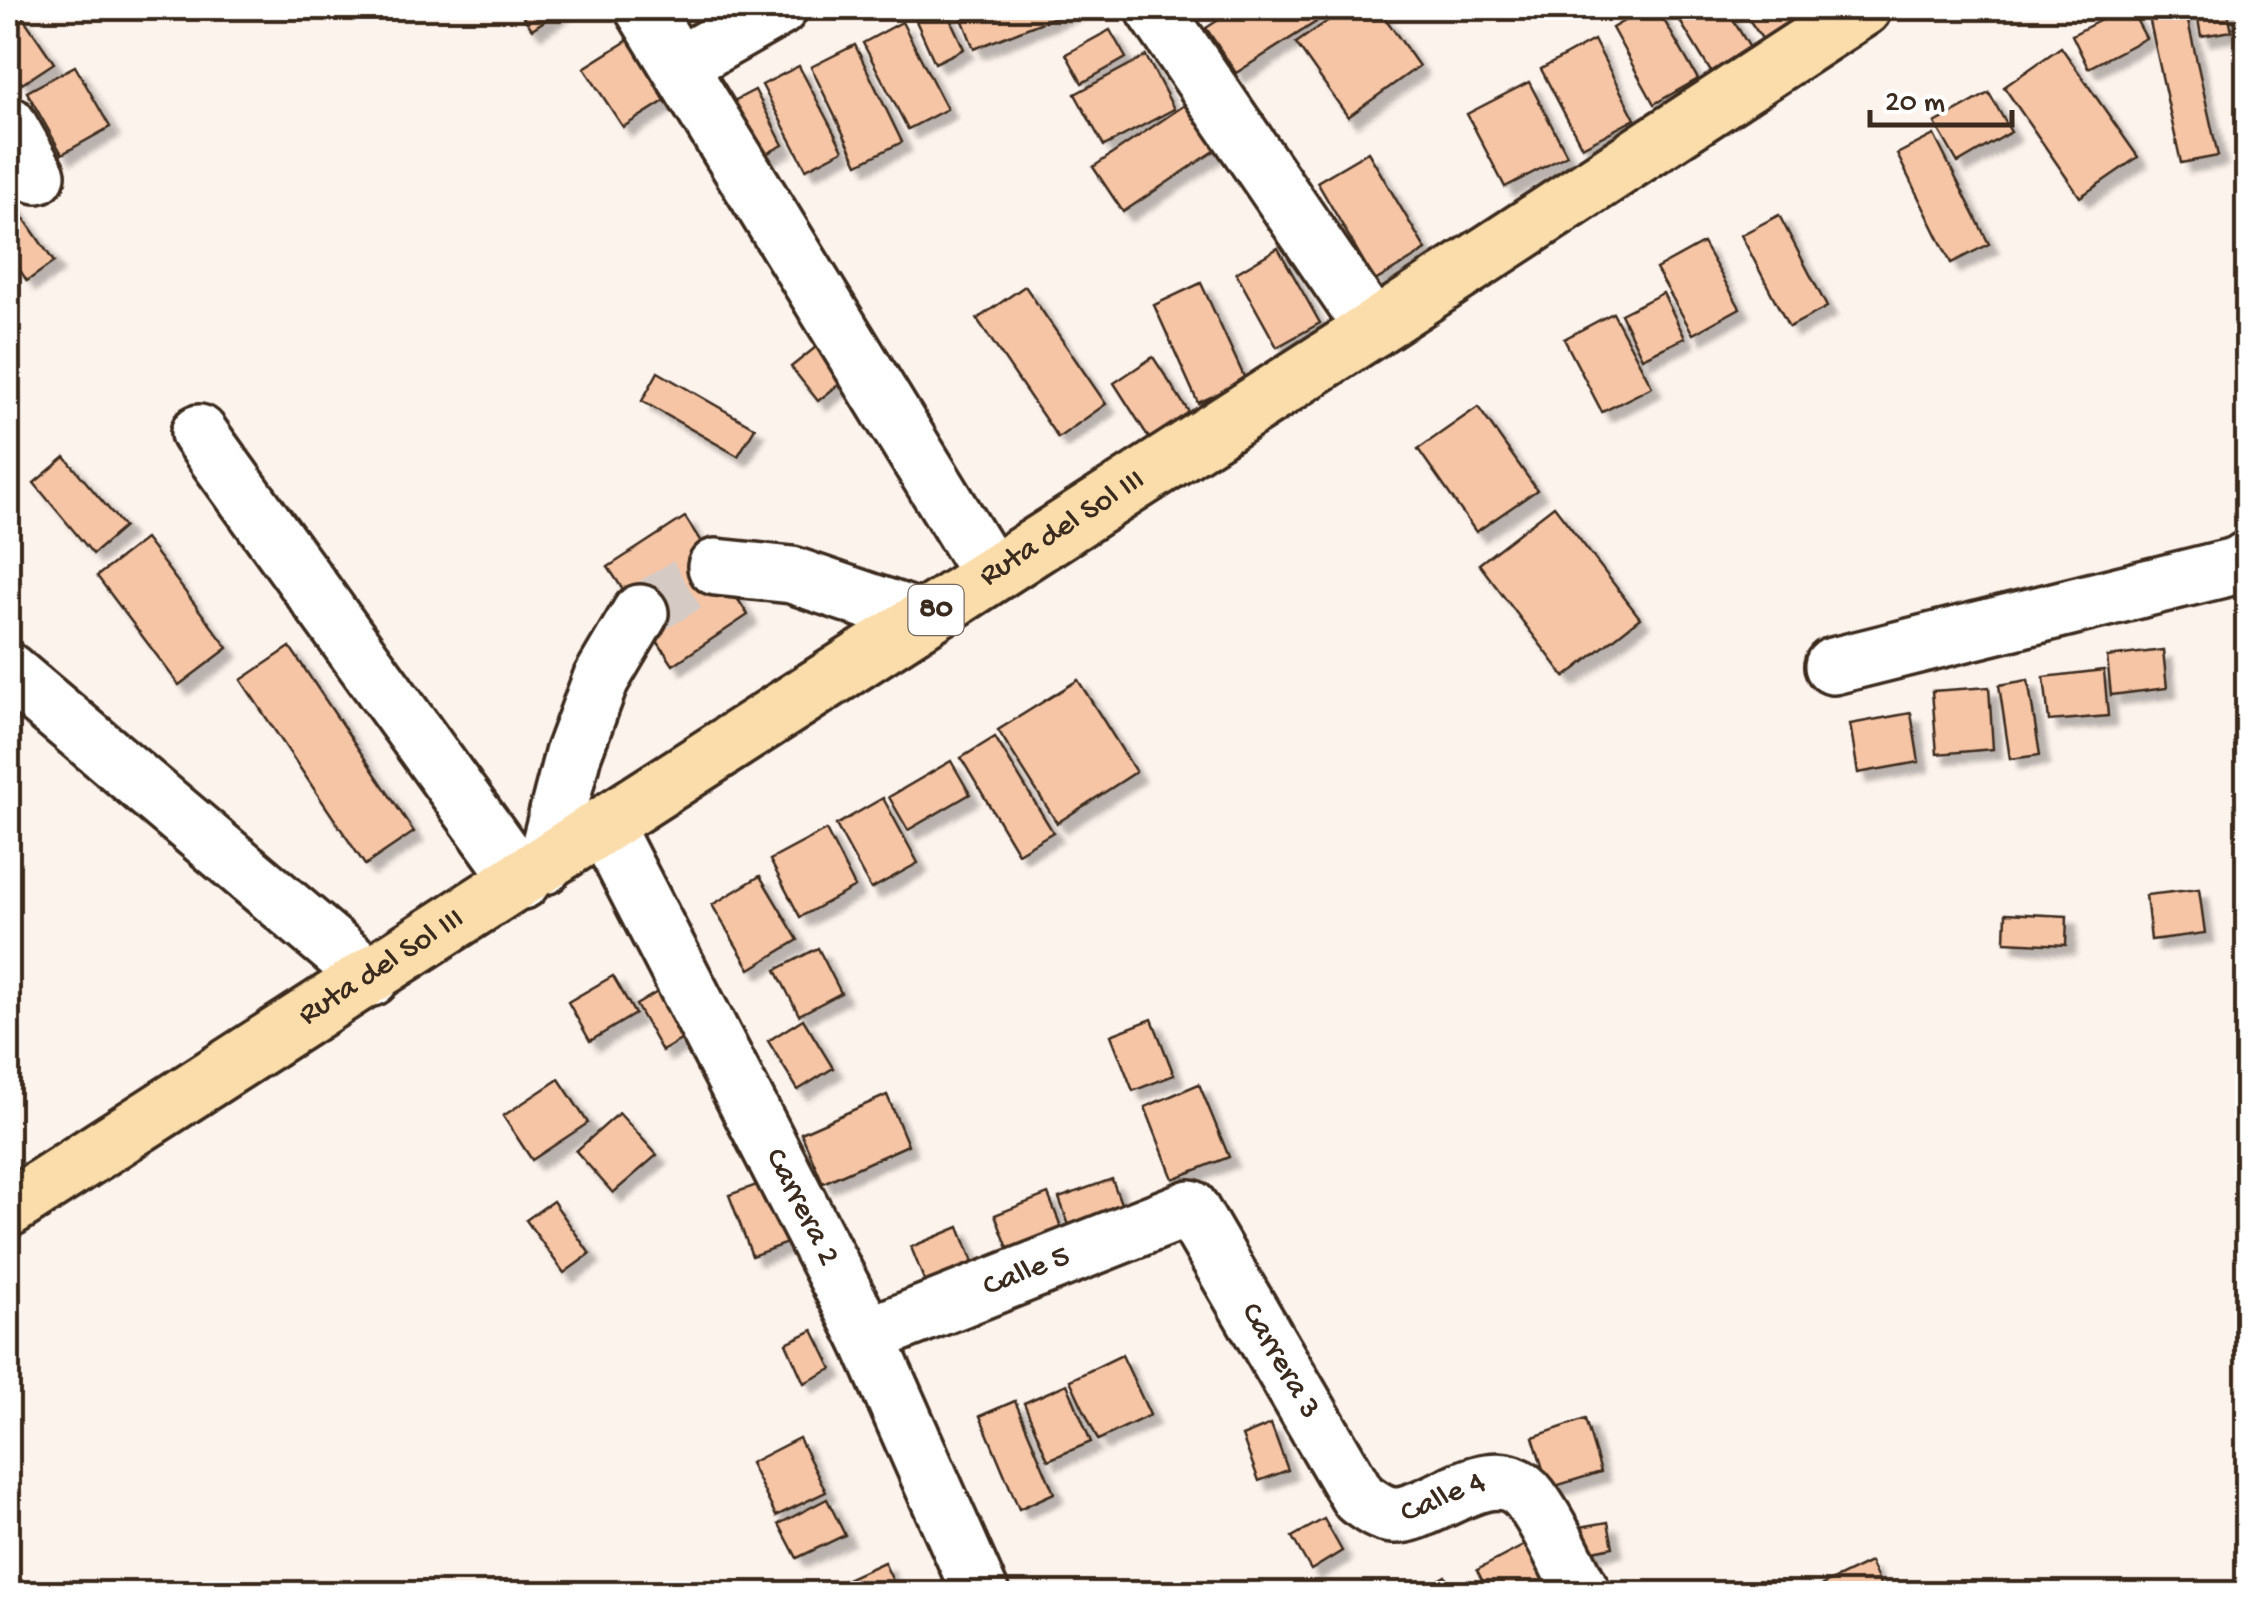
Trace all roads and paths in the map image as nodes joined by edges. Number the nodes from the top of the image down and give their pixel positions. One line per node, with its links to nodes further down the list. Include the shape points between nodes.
1 (643, 8): 5 (street)
2 (779, 8): 5 (street)
3 (1154, 8): 8 (street)
4 (1863, 8): 8 (highway, Ruta del Sol III / 80)
5 (679, 66): 12 (street)
6 (8, 124): 7 (street)
7 (37, 175)
8 (1373, 330): 12 (highway, Ruta del Sol III / 80)
9 (199, 433): 18 (street)
10 (2248, 559): 15 (street)
11 (716, 567): 14 (street, via 792,575)
12 (990, 574): 14 (highway, Ruta del Sol III / 80)
13 (640, 614): 18 (street, via 601,679)
14 (922, 619): 17 (highway, Ruta del Sol III / 80)
15 (1833, 666)
16 (8, 671): 19 (street)
17 (604, 827): 18 (highway, Ruta del Sol III / 80); 22 (street, Carrera 2)
18 (533, 873): 19 (highway, Ruta del Sol III / 80)
19 (371, 978): 21 (highway, Ruta del Sol III / 80)
20 (1190, 1208): 22 (street, Calle 5); 23 (street, Carrera 3, via 1359,1498)
21 (8, 1210)
22 (867, 1336): 24 (street, Carrera 2)
23 (1377, 1510): 25 (street, Calle 4, via 1396,1516 1488,1481 1511,1484 1528,1496)
24 (981, 1594)
25 (1583, 1594)

